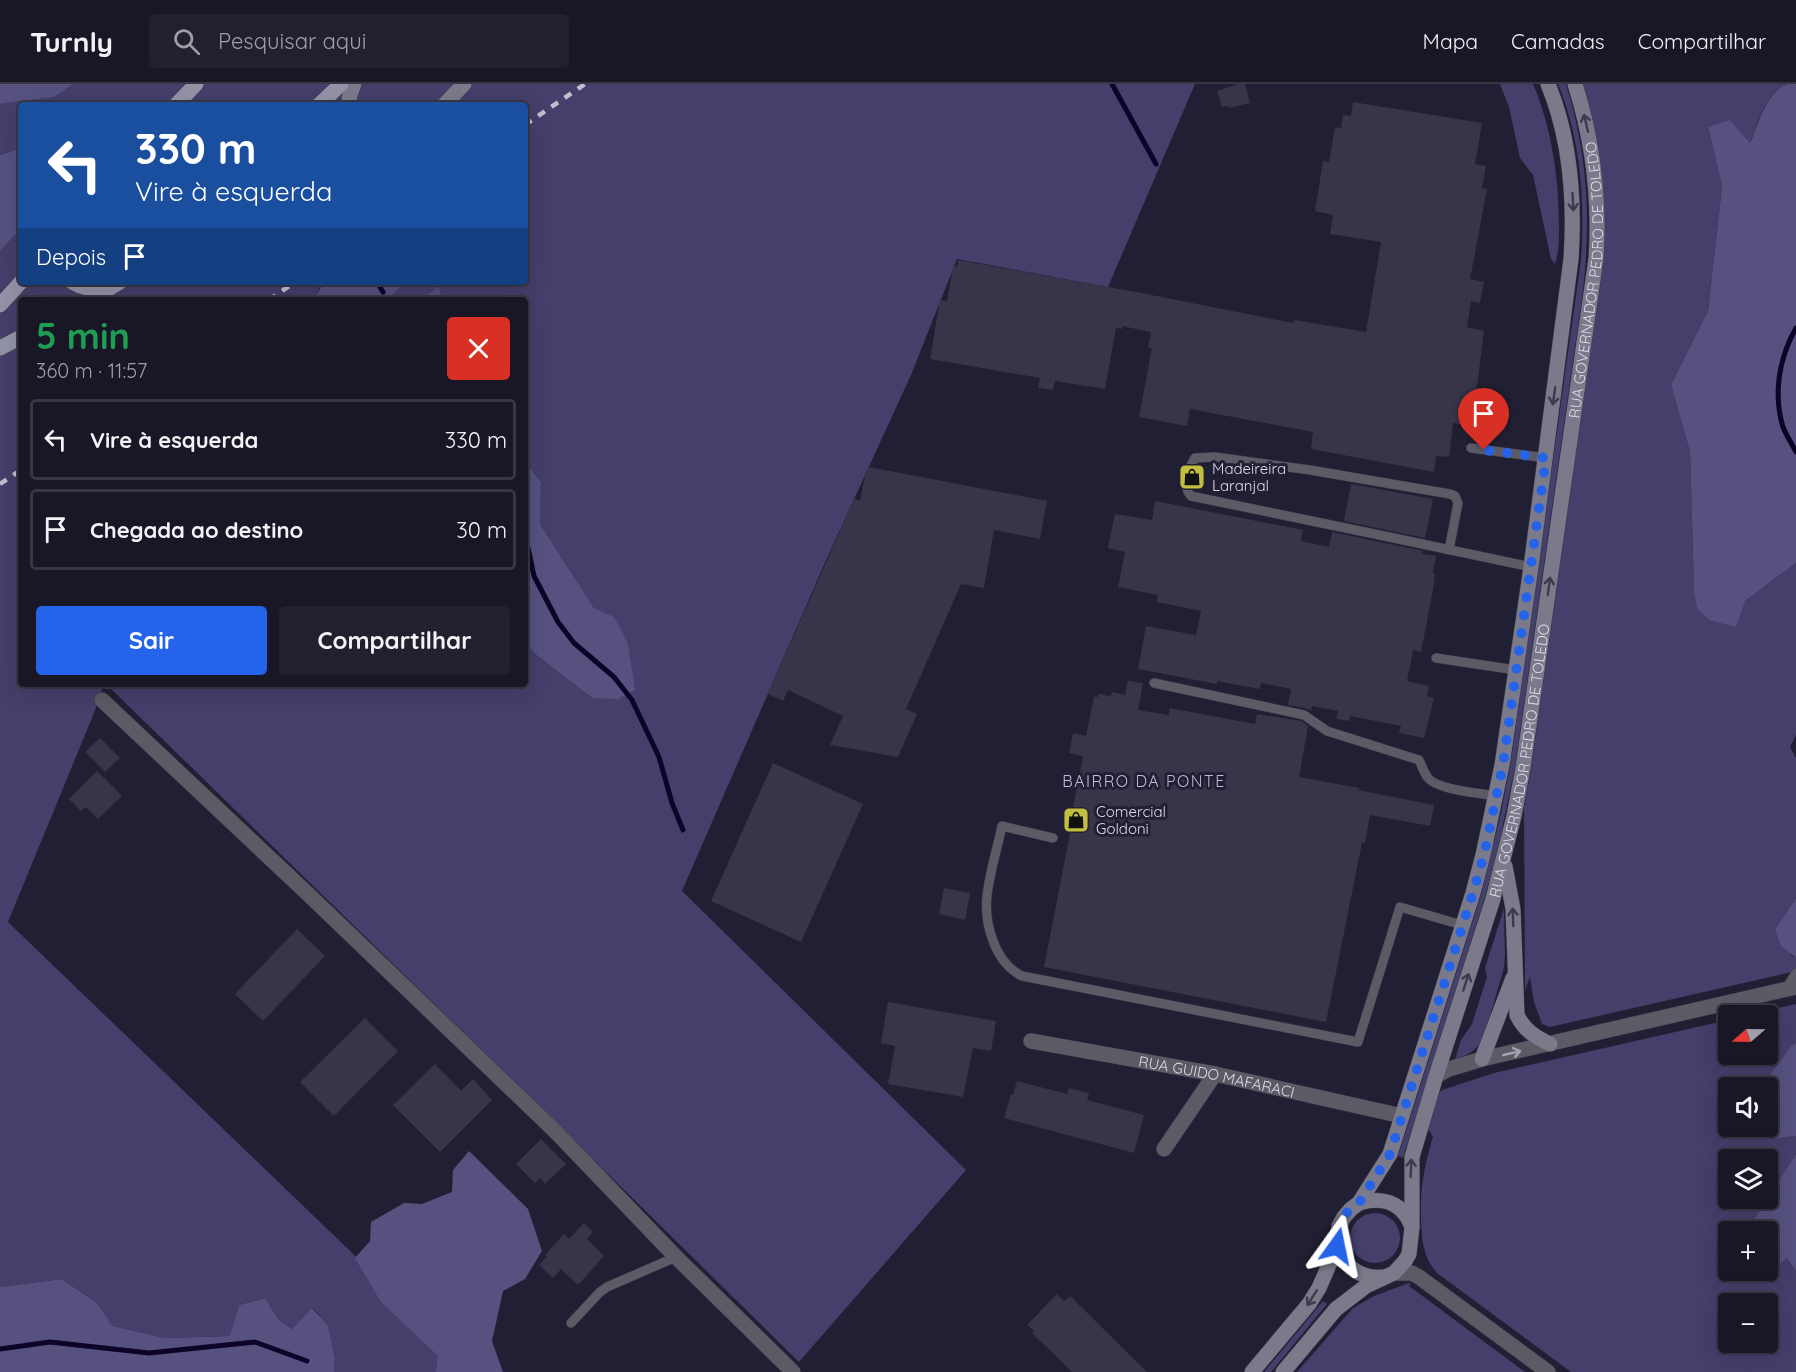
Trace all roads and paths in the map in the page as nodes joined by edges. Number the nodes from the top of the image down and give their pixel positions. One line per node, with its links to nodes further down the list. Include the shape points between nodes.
1 (196, 84): 7 (main road)
2 (341, 84): 8 (main road)
3 (354, 84): 9 (main road)
4 (464, 84): 10 (main road)
5 (1548, 84): 19 (main road, RUA GOVERNADOR PEDRO DE TOLEDO, one-way to 19, via 1566,147 1573,217)
6 (1575, 84): 28 (main road, RUA GOVERNADOR PEDRO DE TOLEDO, one-way to 6, via 1523,768 1596,259 1592,151)
7 (179, 102)
8 (322, 102)
9 (350, 102)
10 (447, 102)
11 (18, 285): 15 (main road)
12 (76, 285): 13 (main road, via 88,289)
13 (114, 286): 14 (main road)
14 (95, 297)
15 (0, 305)
16 (18, 339): 17 (main road)
17 (0, 348)
18 (1470, 448): 19 (lane)
19 (1546, 458): 21 (main road, RUA GOVERNADOR PEDRO DE TOLEDO)
20 (1449, 550): 20 (lane, via 1458,503 1450,494 1215,457 1196,458 1192,462 1186,488 1191,496); 21 (lane)
21 (1531, 567): 23 (main road, RUA GOVERNADOR PEDRO DE TOLEDO)
22 (1436, 658): 23 (lane)
23 (1516, 670): 26 (main road, RUA GOVERNADOR PEDRO DE TOLEDO)
24 (1154, 683): 26 (lane, via 1304,715 1327,731 1419,760 1434,783)
25 (102, 700): 44 (street, via 547,1123)
26 (1496, 796): 29 (main road, RUA GOVERNADOR PEDRO DE TOLEDO, via 1484,855)
27 (1053, 838): 29 (lane, via 1002,826 987,896 987,915 1004,961 1022,976 1358,1042 1400,907)
28 (1504, 860): 30 (main road, one-way to 28, via 1513,909); 37 (main road, RUA GOVERNADOR PEDRO DE TOLEDO, one-way to 28)
29 (1462, 925): 38 (main road, RUA GOVERNADOR PEDRO DE TOLEDO)
30 (1515, 972): 34 (main road, via 1517,1015 1531,1034); 35 (main road)
31 (1796, 973): 32 (lane)
32 (1790, 989): 34 (street)
33 (1031, 1041): 36 (street, RUA GUIDO MAFARACI)
34 (1550, 1044): 35 (street, one-way to 34)
35 (1482, 1059): 37 (street)
36 (1215, 1074): 38 (street, RUA GUIDO MAFARACI); 39 (street)
37 (1436, 1076): 41 (main road, RUA GOVERNADOR PEDRO DE TOLEDO, one-way to 37, via 1412,1157)
38 (1402, 1116): 40 (main road, RUA GOVERNADOR PEDRO DE TOLEDO, via 1390,1154)
39 (1164, 1149)
40 (1359, 1203): 41 (main road, via 1389,1202 1406,1214); 42 (main road, RUA GOVERNADOR PEDRO DE TOLEDO, via 1344,1216)
41 (1412, 1227): 43 (main road, RUA GOVERNADOR PEDRO DE TOLEDO)
42 (1337, 1246): 45 (main road, via 1355,1271 1368,1277); 49 (main road, RUA GOVERNADOR PEDRO DE TOLEDO, one-way to 49, via 1309,1305)
43 (1411, 1246): 45 (main road, RUA GOVERNADOR PEDRO DE TOLEDO, via 1405,1261); 46 (street)
44 (676, 1257): 47 (lane, via 600,1292); 48 (street)
45 (1390, 1275): 46 (street, via 1412,1273); 50 (main road, RUA GOVERNADOR PEDRO DE TOLEDO, via 1366,1286 1336,1309)
46 (1419, 1277): 51 (street)
47 (571, 1323)
48 (793, 1372)
49 (1252, 1372)
50 (1283, 1372)
51 (1548, 1372)

